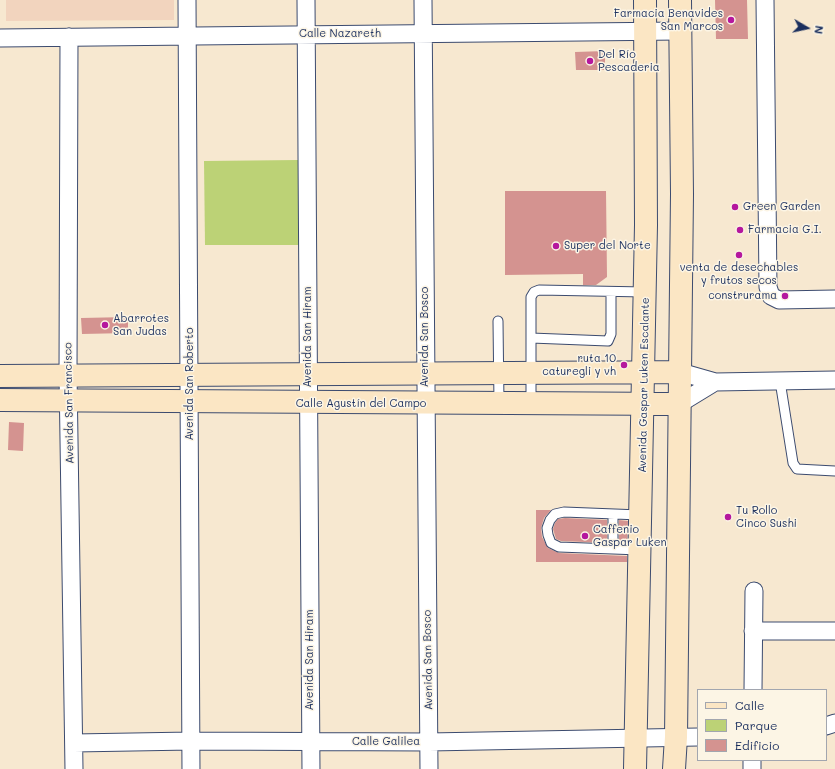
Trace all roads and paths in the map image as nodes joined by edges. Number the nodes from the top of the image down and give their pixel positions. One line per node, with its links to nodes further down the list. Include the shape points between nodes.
1 (187, 0): 9 (street, Avenida San Roberto)
2 (306, 0): 10 (street, Avenida San Hiram)
3 (423, 0): 11 (street, Avenida San Bosco)
4 (645, 0): 8 (street, Avenida Gaspar Luken Escalante)
5 (680, 0): 7 (street)
6 (765, 0): 16 (street, via 768,287 771,296 779,300)
7 (680, 31): 8 (street, Calle Nazareth); 20 (street)
8 (646, 32): 11 (street, Calle Nazareth); 15 (street, Avenida Gaspar Luken Escalante)
9 (187, 34): 10 (street, Calle Nazareth); 12 (street, Calle Nazareth); 24 (street, Avenida San Roberto)
10 (306, 34): 11 (street, Calle Nazareth); 26 (street, Avenida San Hiram)
11 (423, 34): 25 (street, Avenida San Bosco)
12 (69, 37): 13 (street, Calle Nazareth); 23 (street, Avenida San Francisco)
13 (0, 38)
14 (611, 292): 15 (lane); 18 (lane, via 534,292 531,297); 18 (lane, via 611,334 608,341)
15 (645, 292): 19 (street, Avenida Gaspar Luken Escalante)
16 (835, 299)
17 (498, 321): 21 (lane)
18 (531, 338): 22 (lane)
19 (644, 372): 20 (street); 22 (street); 38 (street, Avenida Gaspar Luken Escalante)
20 (680, 372): 30 (street); 39 (street)
21 (499, 373): 22 (street); 25 (street); 34 (lane)
22 (531, 373): 35 (lane)
23 (68, 374): 24 (street); 27 (street); 32 (street, Avenida San Francisco)
24 (190, 374): 26 (street); 33 (street, Avenida San Roberto)
25 (425, 374): 26 (street); 37 (street, Avenida San Bosco)
26 (308, 375): 36 (street, Avenida San Hiram)
27 (0, 376)
28 (835, 380): 29 (street)
29 (780, 381): 30 (street); 40 (lane, via 793,463 797,469)
30 (715, 382): 39 (street)
31 (0, 400): 32 (street, Calle Agustín del Campo)
32 (68, 402): 33 (street, Calle Agustín del Campo); 55 (street, Avenida San Francisco)
33 (191, 402): 36 (street, Calle Agustín del Campo); 52 (street, Avenida San Roberto)
34 (499, 403): 35 (street, Calle Agustín del Campo); 37 (street, Calle Agustín del Campo)
35 (532, 403): 38 (street, Calle Agustín del Campo)
36 (308, 404): 37 (street, Calle Agustín del Campo); 53 (street, Avenida San Hiram)
37 (425, 404): 54 (street, Avenida San Bosco)
38 (643, 404): 39 (street, Calle Agustín del Campo); 42 (street, Avenida Gaspar Luken Escalante)
39 (679, 404): 49 (street)
40 (835, 471)
41 (613, 514): 42 (lane); 43 (lane); 43 (lane, via 564,512 555,514 548,528 551,543 559,547)
42 (641, 515): 44 (street, Avenida Gaspar Luken Escalante)
43 (613, 549): 44 (lane)
44 (641, 550): 51 (street, Avenida Gaspar Luken Escalante)
45 (754, 592): 46 (street)
46 (753, 631): 47 (street); 48 (street)
47 (835, 631)
48 (753, 689)
49 (676, 737): 50 (street, Calle Galilea); 51 (street, Calle Galilea); 61 (street)
50 (697, 737)
51 (637, 739): 54 (street, Calle Galilea); 60 (street, Avenida Gaspar Luken Escalante)
52 (191, 741): 53 (street, Calle Galilea); 55 (street, Calle Galilea); 57 (street, Avenida San Roberto)
53 (311, 742): 54 (street, Calle Galilea); 58 (street, Avenida San Hiram)
54 (429, 742): 59 (street, Avenida San Bosco)
55 (74, 743): 56 (street, Avenida San Francisco)
56 (74, 769)
57 (191, 769)
58 (311, 769)
59 (429, 769)
60 (635, 769)
61 (674, 769)

